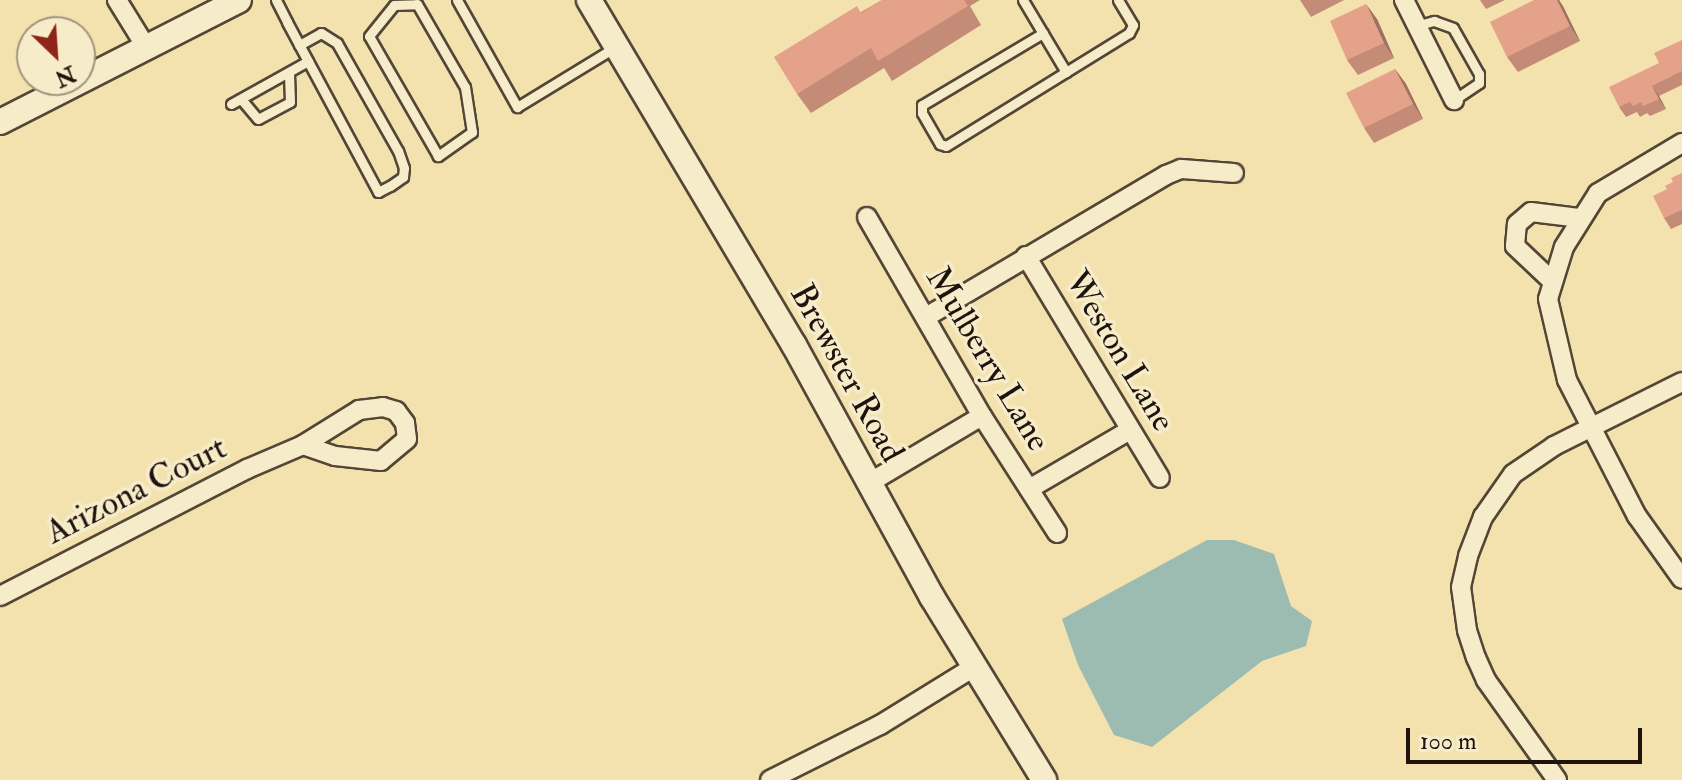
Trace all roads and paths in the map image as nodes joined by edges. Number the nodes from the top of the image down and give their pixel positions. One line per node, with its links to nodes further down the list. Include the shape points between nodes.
1 (117, 0): 14 (street)
2 (239, 0): 14 (street)
3 (276, 0): 12 (lane)
4 (457, 0): 13 (lane, via 517,107)
5 (589, 0): 13 (street, Brewster Road)
6 (1023, 0): 11 (lane)
7 (1118, 0): 17 (lane, via 1133,29)
8 (1404, 0): 10 (street)
9 (392, 2): 9 (lane, via 369,36 438,156 472,132 465,87 417,4)
10 (1416, 26): 19 (street); 19 (lane, via 1434,21 1453,28 1479,74 1479,83)
11 (1043, 33): 17 (lane); 17 (lane, via 922,105 940,144 946,146)
12 (299, 45): 15 (lane); 15 (lane, via 321,33 337,43 404,168 403,177 378,192)
13 (617, 46): 35 (street, Brewster Road)
14 (146, 47): 21 (street)
15 (308, 61): 16 (lane)
16 (289, 72): 18 (lane); 18 (lane, via 290,102 258,119)
17 (1066, 72)
18 (241, 99): 20 (lane)
19 (1454, 100)
20 (231, 104)
21 (0, 122)
22 (1682, 143): 25 (street, via 1598,193)
23 (1234, 173): 26 (street, via 1181,169)
24 (867, 217): 28 (street, Mulberry Lane)
25 (1579, 218): 27 (street); 27 (street, via 1531,212 1517,224 1515,246)
26 (1026, 256): 28 (street); 32 (street, Weston Lane)
27 (1552, 281): 31 (street, via 1548,299 1556,346)
28 (926, 317): 30 (street, Mulberry Lane)
29 (1682, 382): 31 (street)
30 (982, 416): 35 (street); 36 (street, Mulberry Lane)
31 (1590, 428): 38 (street, via 1637,516); 43 (street, via 1513,474 1483,517 1461,587 1467,630 1486,680)
32 (1130, 430): 34 (street, Weston Lane); 36 (street)
33 (303, 445): 33 (street, Arizona Court, via 335,456 381,461 407,439 405,423 396,411 383,407 359,410); 39 (street, Arizona Court)
34 (1160, 478)
35 (869, 483): 40 (street, Brewster Road)
36 (1029, 489): 37 (street, Mulberry Lane)
37 (1057, 533)
38 (1682, 579)
39 (0, 596)
40 (974, 667): 41 (street, via 906,711); 42 (street, Brewster Road)
41 (770, 780)
42 (1044, 780)
43 (1557, 780)

